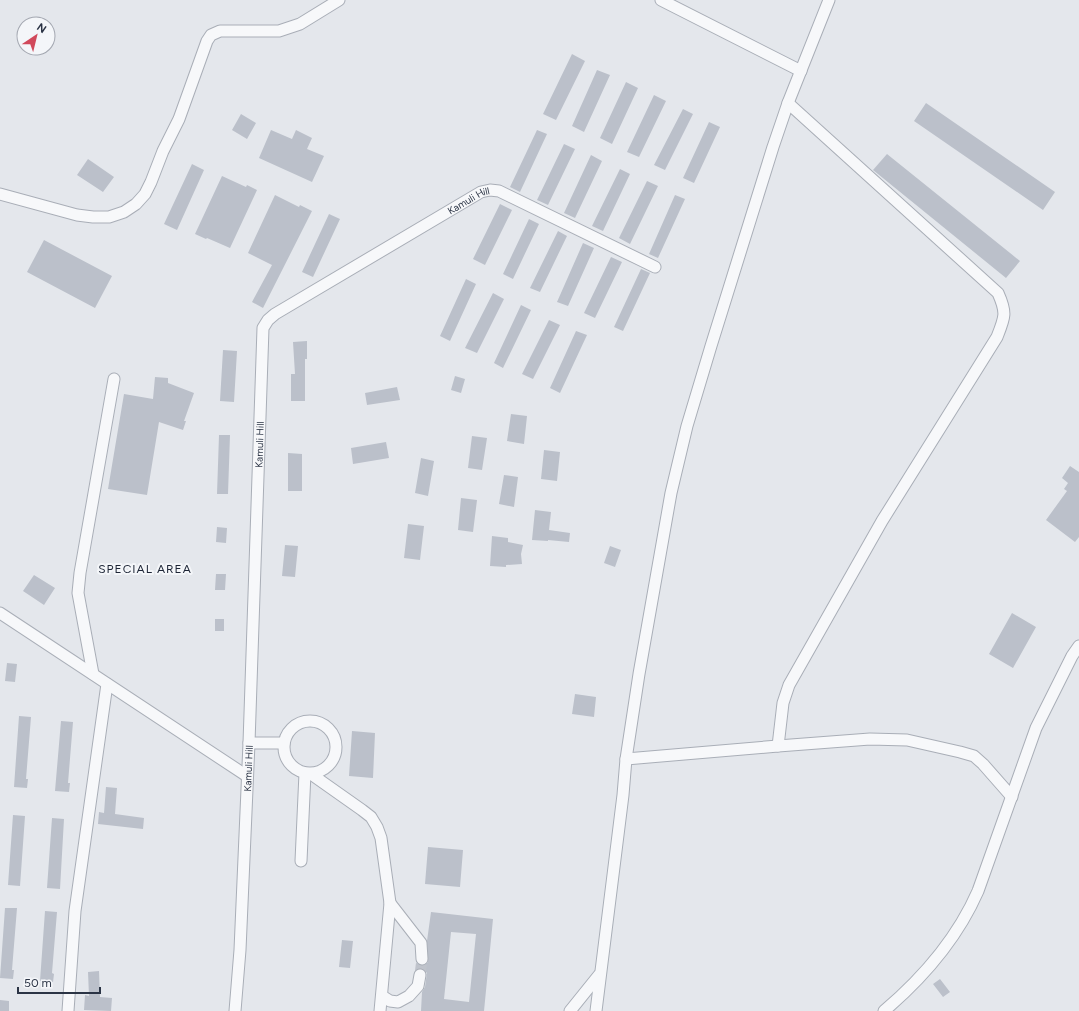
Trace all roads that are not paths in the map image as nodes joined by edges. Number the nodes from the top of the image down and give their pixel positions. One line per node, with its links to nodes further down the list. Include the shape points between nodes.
1 (339, 0): 6 (street, via 300,24 279,31 220,31 211,35 151,182 136,204 124,212 109,217 77,215)
2 (661, 0): 4 (street)
3 (829, 0): 4 (street)
4 (801, 71): 5 (street)
5 (788, 103): 15 (street, via 998,293 1004,306 1004,319 997,337 882,520 789,685 783,703); 16 (street, via 687,426 671,493 654,585)
6 (0, 194)
7 (655, 267): 13 (street, Kamuli Hill, via 499,191 490,190 481,192 268,320 263,328)
8 (114, 379): 11 (street, via 78,593)
9 (0, 613): 11 (street)
10 (1079, 646): 19 (street, via 1036,728)
11 (93, 674): 12 (street)
12 (107, 684): 18 (street); 26 (street, via 75,911)
13 (249, 743): 14 (street); 18 (street, Kamuli Hill)
14 (284, 743): 17 (street, via 288,762 298,771); 17 (street, via 293,728 304,722 322,724 331,732 337,749 333,761 324,770)
15 (778, 746): 16 (street); 19 (street, via 870,739 907,740 974,756)
16 (626, 759): 24 (street)
17 (308, 773): 20 (street); 21 (street, via 362,810 377,827 381,838)
18 (248, 776): 27 (street, Kamuli Hill)
19 (1012, 797): 31 (street, via 969,912 940,956)
20 (301, 861)
21 (390, 903): 22 (street, via 421,944); 25 (street)
22 (422, 960)
23 (420, 975): 25 (street, via 418,986 409,996 398,1002)
24 (599, 975): 29 (street); 30 (street)
25 (382, 996): 28 (street)
26 (68, 1011)
27 (235, 1011)
28 (380, 1011)
29 (570, 1011)
30 (596, 1011)
31 (884, 1011)

